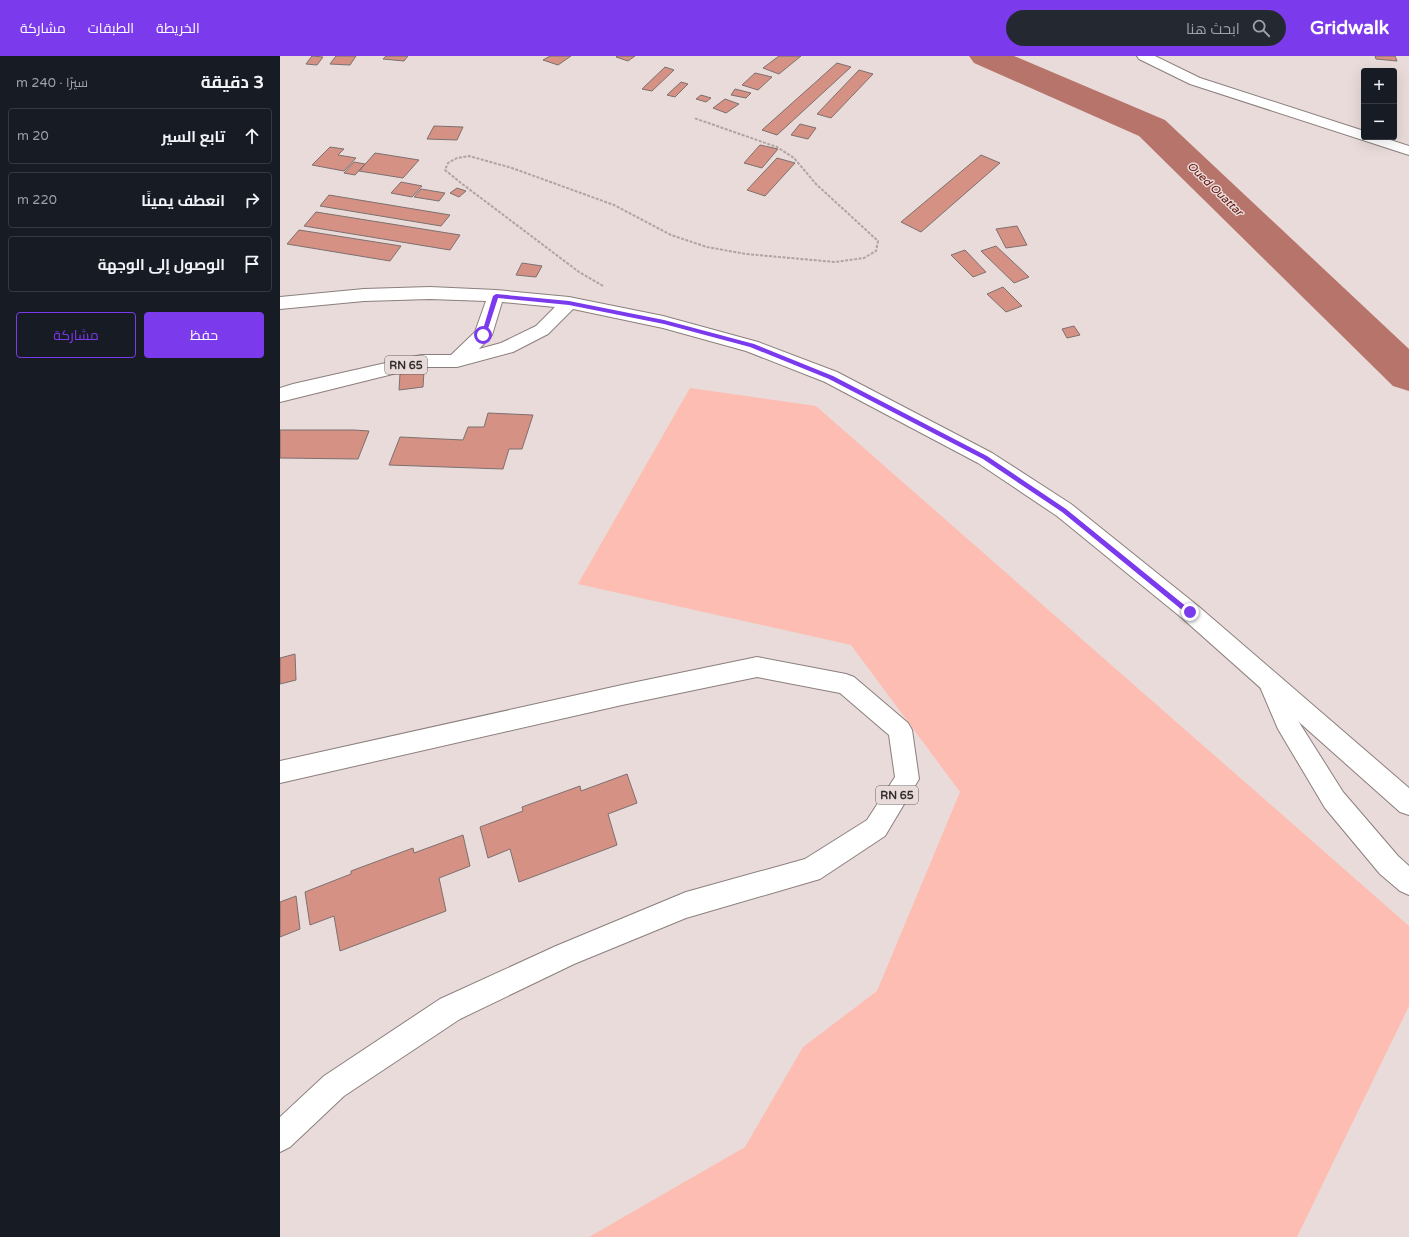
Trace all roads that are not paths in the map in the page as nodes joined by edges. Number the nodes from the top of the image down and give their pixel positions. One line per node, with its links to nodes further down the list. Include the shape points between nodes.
1 (1144, 56): 3 (main road)
2 (1162, 56): 3 (main road)
3 (1170, 68): 4 (main road, via 1195,81)
4 (1361, 136)
5 (1374, 140): 6 (main road)
6 (1409, 151)
7 (496, 296): 8 (main road, via 430,293 364,295); 9 (main road); 10 (main road, via 483,335)
8 (280, 303)
9 (569, 303): 10 (main road, via 542,330 507,348); 12 (main road, via 664,322 752,346 831,377 985,458 1064,510 1190,612)
10 (455, 361): 11 (main road, RN 65, via 421,362)
11 (280, 395)
12 (1269, 682): 14 (main road); 15 (main road, via 1286,722 1334,800 1389,865)
13 (280, 772): 16 (main road, RN 65, via 622,694 756,667 846,684 900,730 907,779 876,828 810,870 686,906 564,955 450,1009 334,1086)
14 (1409, 804)
15 (1409, 882)
16 (280, 1137)

